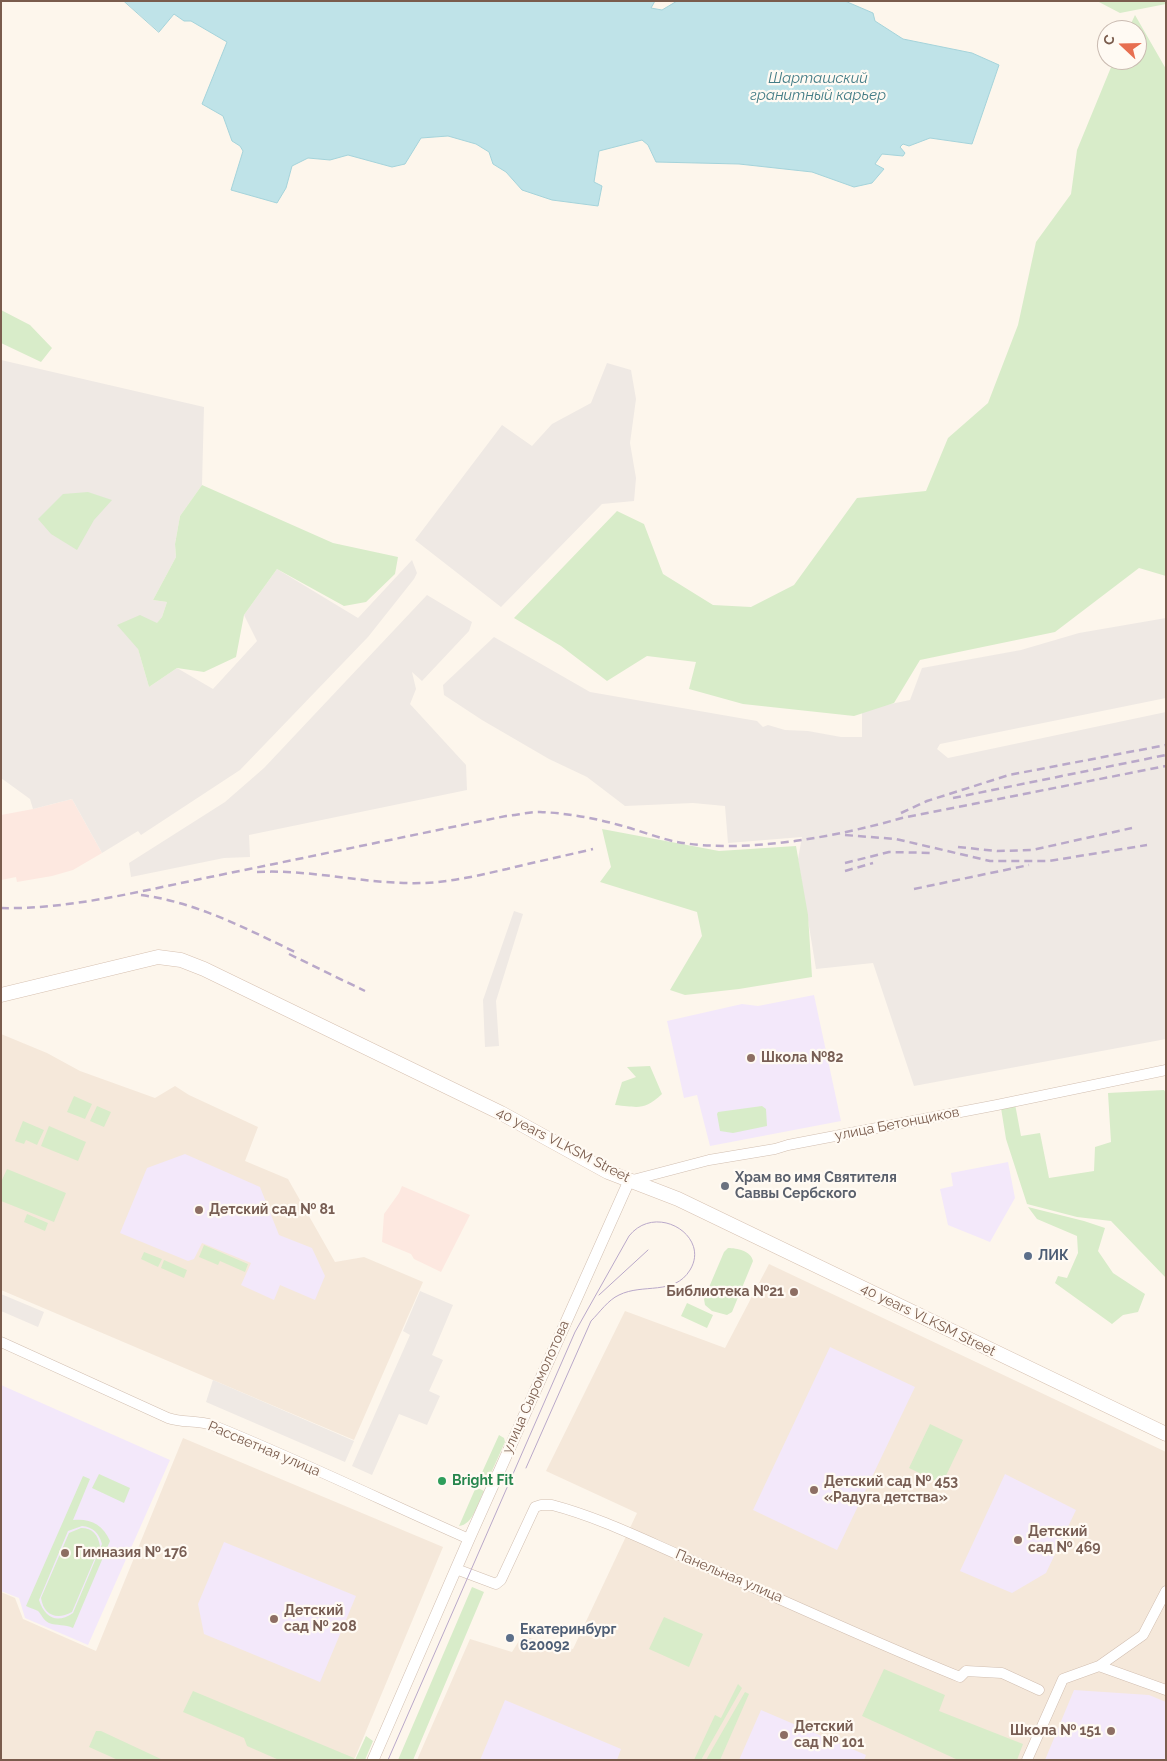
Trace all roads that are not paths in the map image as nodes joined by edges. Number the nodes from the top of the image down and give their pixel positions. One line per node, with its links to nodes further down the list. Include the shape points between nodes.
1 (1, 995): 3 (main road, 40 years VLKSM Street, via 158,957 181,960 501,1113)
2 (1166, 1070): 3 (street, улица Бетонщиков, via 709,1160)
3 (629, 1181): 5 (main road, 40 years VLKSM Street, via 685,1203); 6 (street, улица Сыромолотова)
4 (1, 1342): 6 (street, Рассветная улица, via 168,1418 209,1424)
5 (1166, 1434)
6 (469, 1539): 7 (street, улица Сыромолотова)
7 (456, 1569): 10 (street, Панельная улица, via 496,1584 501,1580 535,1508 541,1504 552,1505 626,1532 960,1678 966,1671 1002,1673); 12 (street, улица Сыромолотова)
8 (1166, 1592): 9 (street, via 1143,1635)
9 (1099, 1666): 11 (street); 13 (street, via 1063,1679)
10 (1040, 1690)
11 (1166, 1690)
12 (373, 1760)
13 (1028, 1760)

